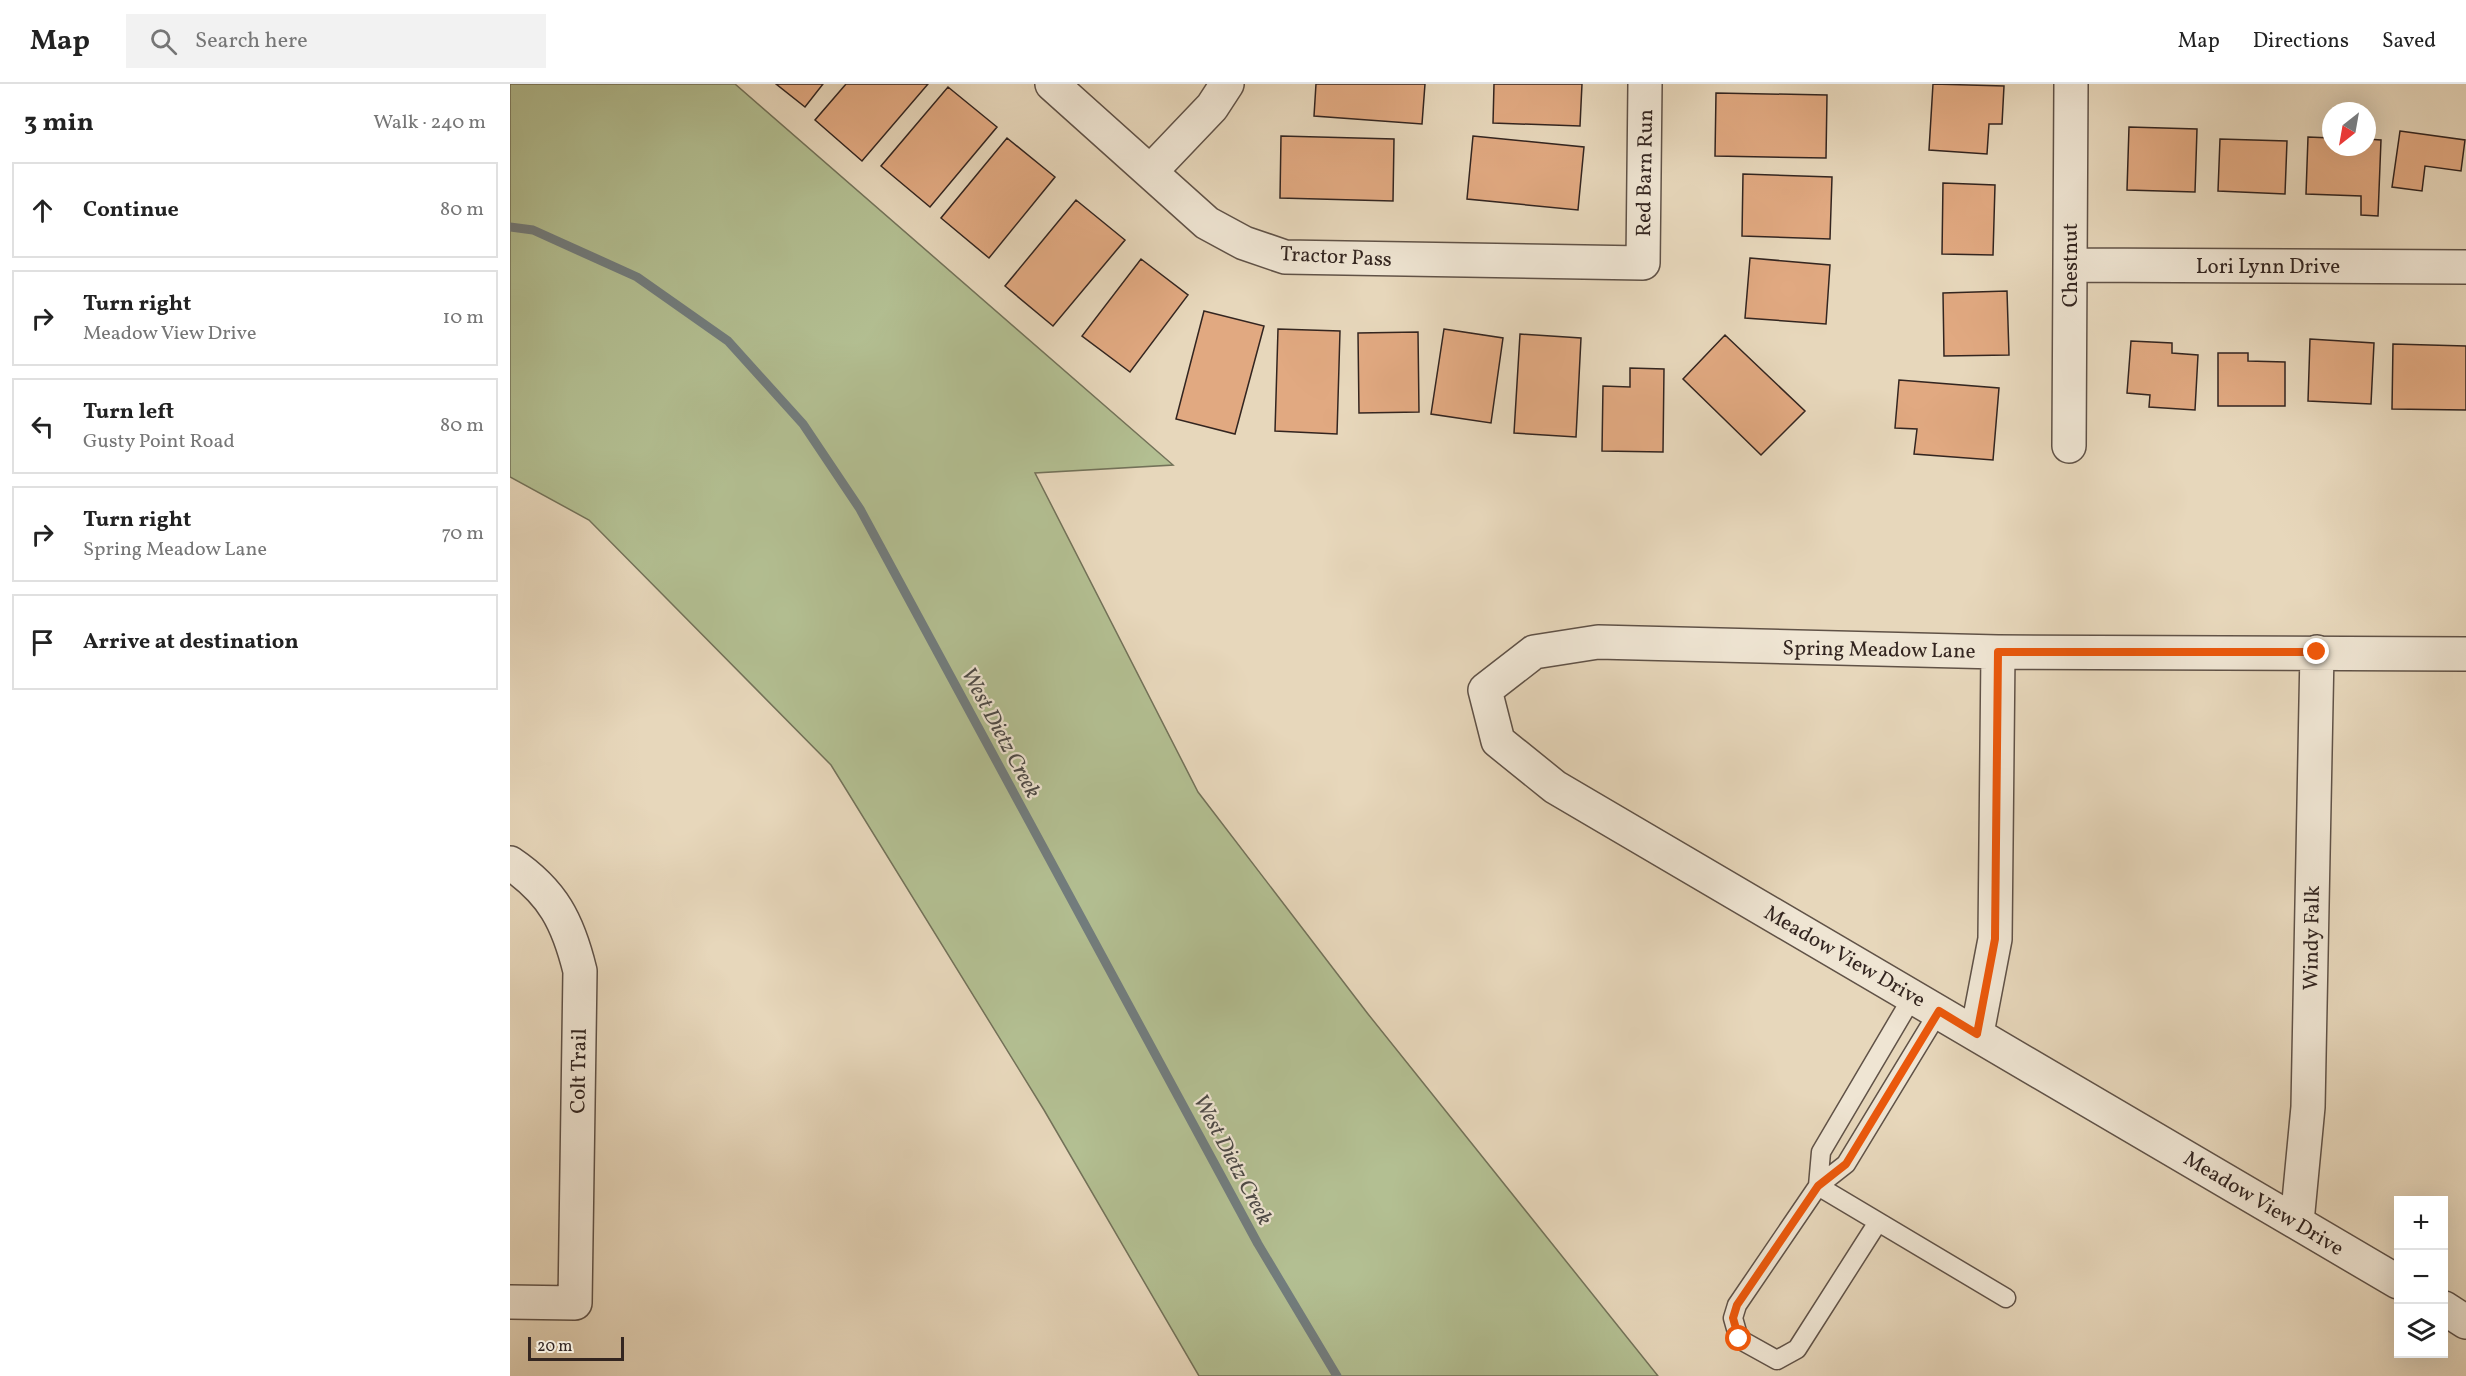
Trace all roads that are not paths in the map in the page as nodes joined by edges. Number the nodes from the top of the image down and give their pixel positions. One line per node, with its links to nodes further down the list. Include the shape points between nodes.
1 (1052, 84): 5 (street, Tractor Pass)
2 (1227, 84): 5 (street, via 1212,107)
3 (1645, 84): 6 (street, Red Barn Run)
4 (2071, 84): 7 (street, Chestnut)
5 (1151, 171): 6 (street, Tractor Pass, via 1207,223 1244,243 1285,257)
6 (1643, 263)
7 (2070, 265): 8 (street, Lori Lynn Drive); 9 (street, Chestnut)
8 (2466, 267)
9 (2068, 446)
10 (1998, 652): 11 (street, Spring Meadow Lane); 13 (street, Spring Meadow Lane, via 1598,642 1534,652); 16 (street, via 1995,939)
11 (2317, 652): 12 (street, Spring Meadow Lane); 19 (street, Windy Falk, via 2308,1107)
12 (2466, 654)
13 (1485, 690): 15 (street, Meadow View Drive, via 1498,741 1555,787)
14 (510, 862): 22 (street, Colt Trail, via 545,892 559,911 580,971 575,1304)
15 (1926, 1004): 16 (street, Meadow View Drive); 17 (lane, via 1846,1164); 17 (lane, via 1821,1152)
16 (1977, 1034): 19 (street, Meadow View Drive)
17 (1818, 1186): 18 (lane); 18 (lane, via 1737,1305 1733,1318 1739,1339 1778,1359 1797,1349)
18 (1878, 1222): 21 (lane)
19 (2297, 1222): 20 (street, Meadow View Drive)
20 (2394, 1280)
21 (2006, 1298)
22 (510, 1302)
23 (2448, 1311): 24 (street)
24 (2466, 1322)

